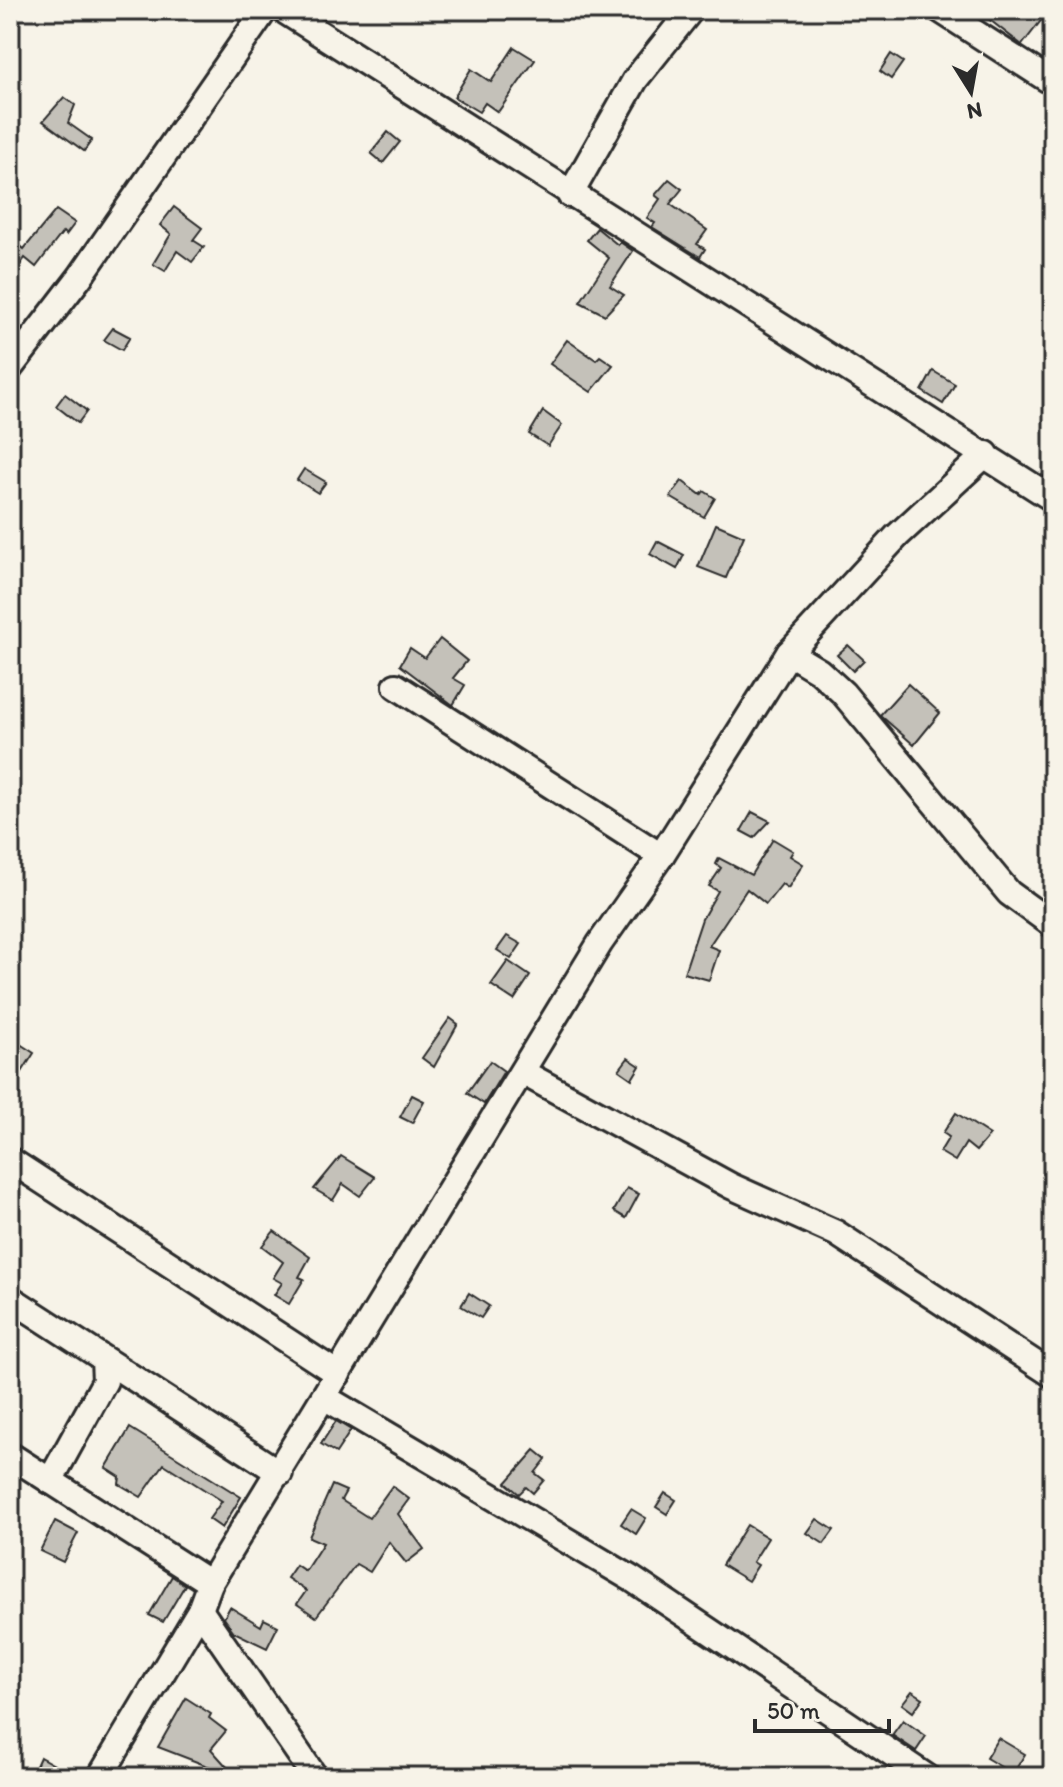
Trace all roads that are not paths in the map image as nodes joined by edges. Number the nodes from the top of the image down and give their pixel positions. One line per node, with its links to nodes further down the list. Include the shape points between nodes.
1 (265, 10): 7 (street, via 80,277)
2 (283, 10): 6 (street)
3 (691, 10): 6 (street, via 635,80)
4 (940, 10): 5 (street)
5 (1053, 83)
6 (570, 195): 8 (street)
7 (10, 368)
8 (986, 454): 9 (street); 10 (street, via 897,536)
9 (1053, 499)
10 (789, 653): 12 (street); 13 (street, via 843,693 1009,893)
11 (396, 686): 12 (street)
12 (661, 856): 14 (street, via 600,943)
13 (1053, 925)
14 (524, 1073): 18 (street); 19 (street, via 731,1186 836,1233)
15 (10, 1160): 18 (street)
16 (10, 1298): 17 (street)
17 (104, 1360): 22 (street); 23 (street, via 105,1381)
18 (338, 1374): 20 (street)
19 (1053, 1375)
20 (324, 1397): 22 (street); 28 (street, via 632,1579)
21 (10, 1455): 23 (street)
22 (280, 1473): 24 (street)
23 (50, 1481): 24 (street)
24 (210, 1583): 25 (street)
25 (200, 1610): 26 (street); 27 (street)
26 (100, 1777)
27 (315, 1777)
28 (927, 1777)

